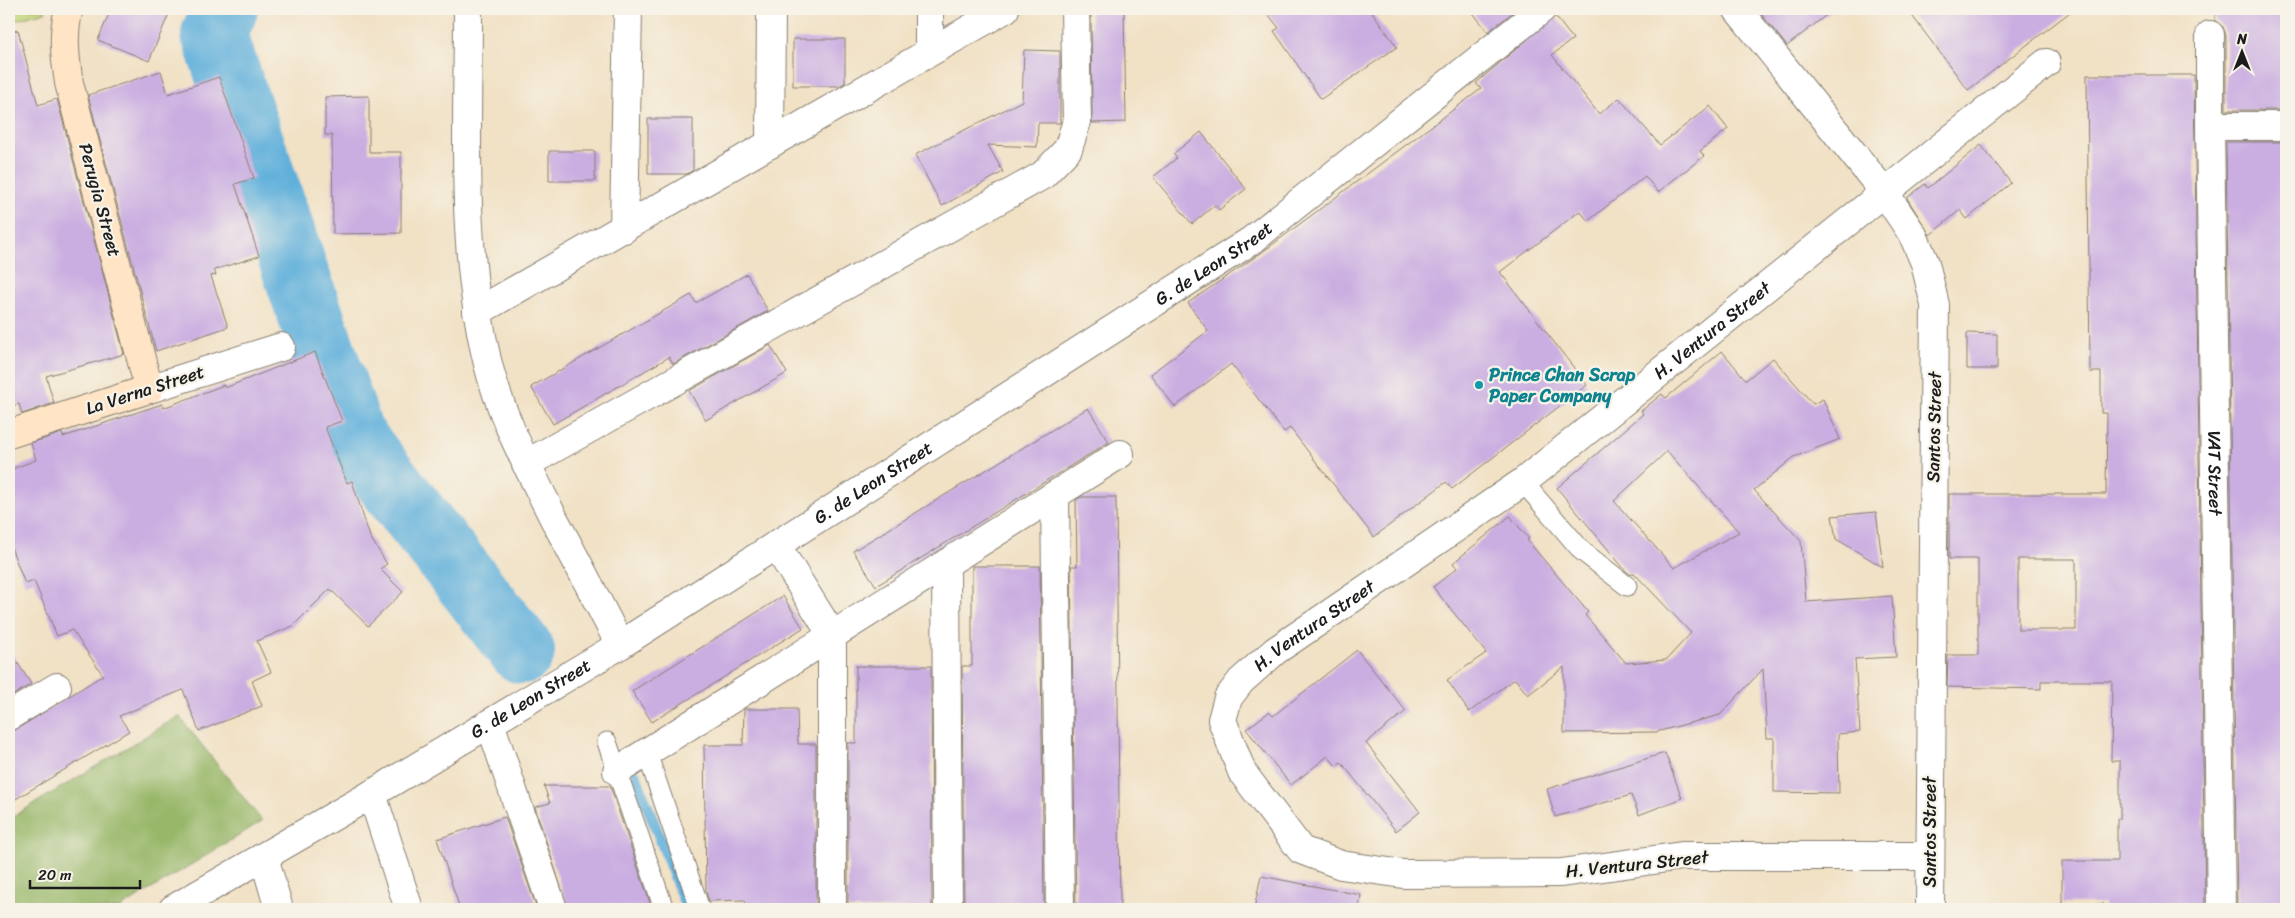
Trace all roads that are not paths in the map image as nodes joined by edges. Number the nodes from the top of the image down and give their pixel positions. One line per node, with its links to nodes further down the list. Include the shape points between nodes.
1 (69, 9): 20 (street, Perugia Street, via 64,53 69,83)
2 (468, 9): 18 (street, via 469,212)
3 (628, 9): 17 (street)
4 (771, 9): 15 (street)
5 (929, 9): 11 (street)
6 (1005, 9): 11 (street)
7 (1075, 9): 23 (street, via 1077,122 1068,149 1043,175)
8 (1542, 9): 26 (street, G. de Leon Street, via 1252,240)
9 (1737, 9): 16 (street, Santos Street)
10 (2210, 36): 13 (street, VAT Street)
11 (929, 52): 15 (street)
12 (2046, 63): 16 (street, H. Ventura Street)
13 (2210, 126): 14 (street); 50 (street, VAT Street)
14 (2286, 126)
15 (770, 144): 17 (street)
16 (1885, 194): 24 (street, H. Ventura Street); 38 (street, Santos Street, via 1914,235 1925,263 1935,306)
17 (624, 229): 18 (street)
18 (478, 312): 23 (street, via 488,362)
19 (281, 347): 20 (street, La Verna Street)
20 (149, 389): 21 (street, La Verna Street)
21 (9, 434)
22 (1120, 454): 25 (street)
23 (526, 464): 30 (street)
24 (1523, 482): 28 (lane, via 1582,551); 38 (street, H. Ventura Street, via 1275,651 1241,681 1228,698 1222,720 1242,772 1301,850 1341,866 1403,874 1560,873 1682,856)
25 (1055, 495): 27 (street); 48 (street)
26 (776, 545): 29 (street); 30 (street, G. de Leon Street)
27 (946, 564): 29 (street); 47 (street)
28 (1627, 586)
29 (832, 635): 35 (street); 46 (street)
30 (620, 644): 33 (street, G. de Leon Street)
31 (57, 687): 32 (street)
32 (9, 716)
33 (490, 723): 37 (street, G. de Leon Street); 43 (street)
34 (607, 742): 36 (lane)
35 (647, 753): 36 (street); 45 (lane)
36 (617, 771): 44 (lane)
37 (372, 794): 39 (street, G. de Leon Street); 42 (street)
38 (1929, 856): 49 (street, Santos Street)
39 (264, 857): 40 (street, G. de Leon Street); 41 (street)
40 (173, 909)
41 (279, 909)
42 (409, 909)
43 (553, 909)
44 (664, 909)
45 (700, 909)
46 (832, 909)
47 (948, 909)
48 (1060, 909)
49 (1930, 909)
50 (2221, 909)

